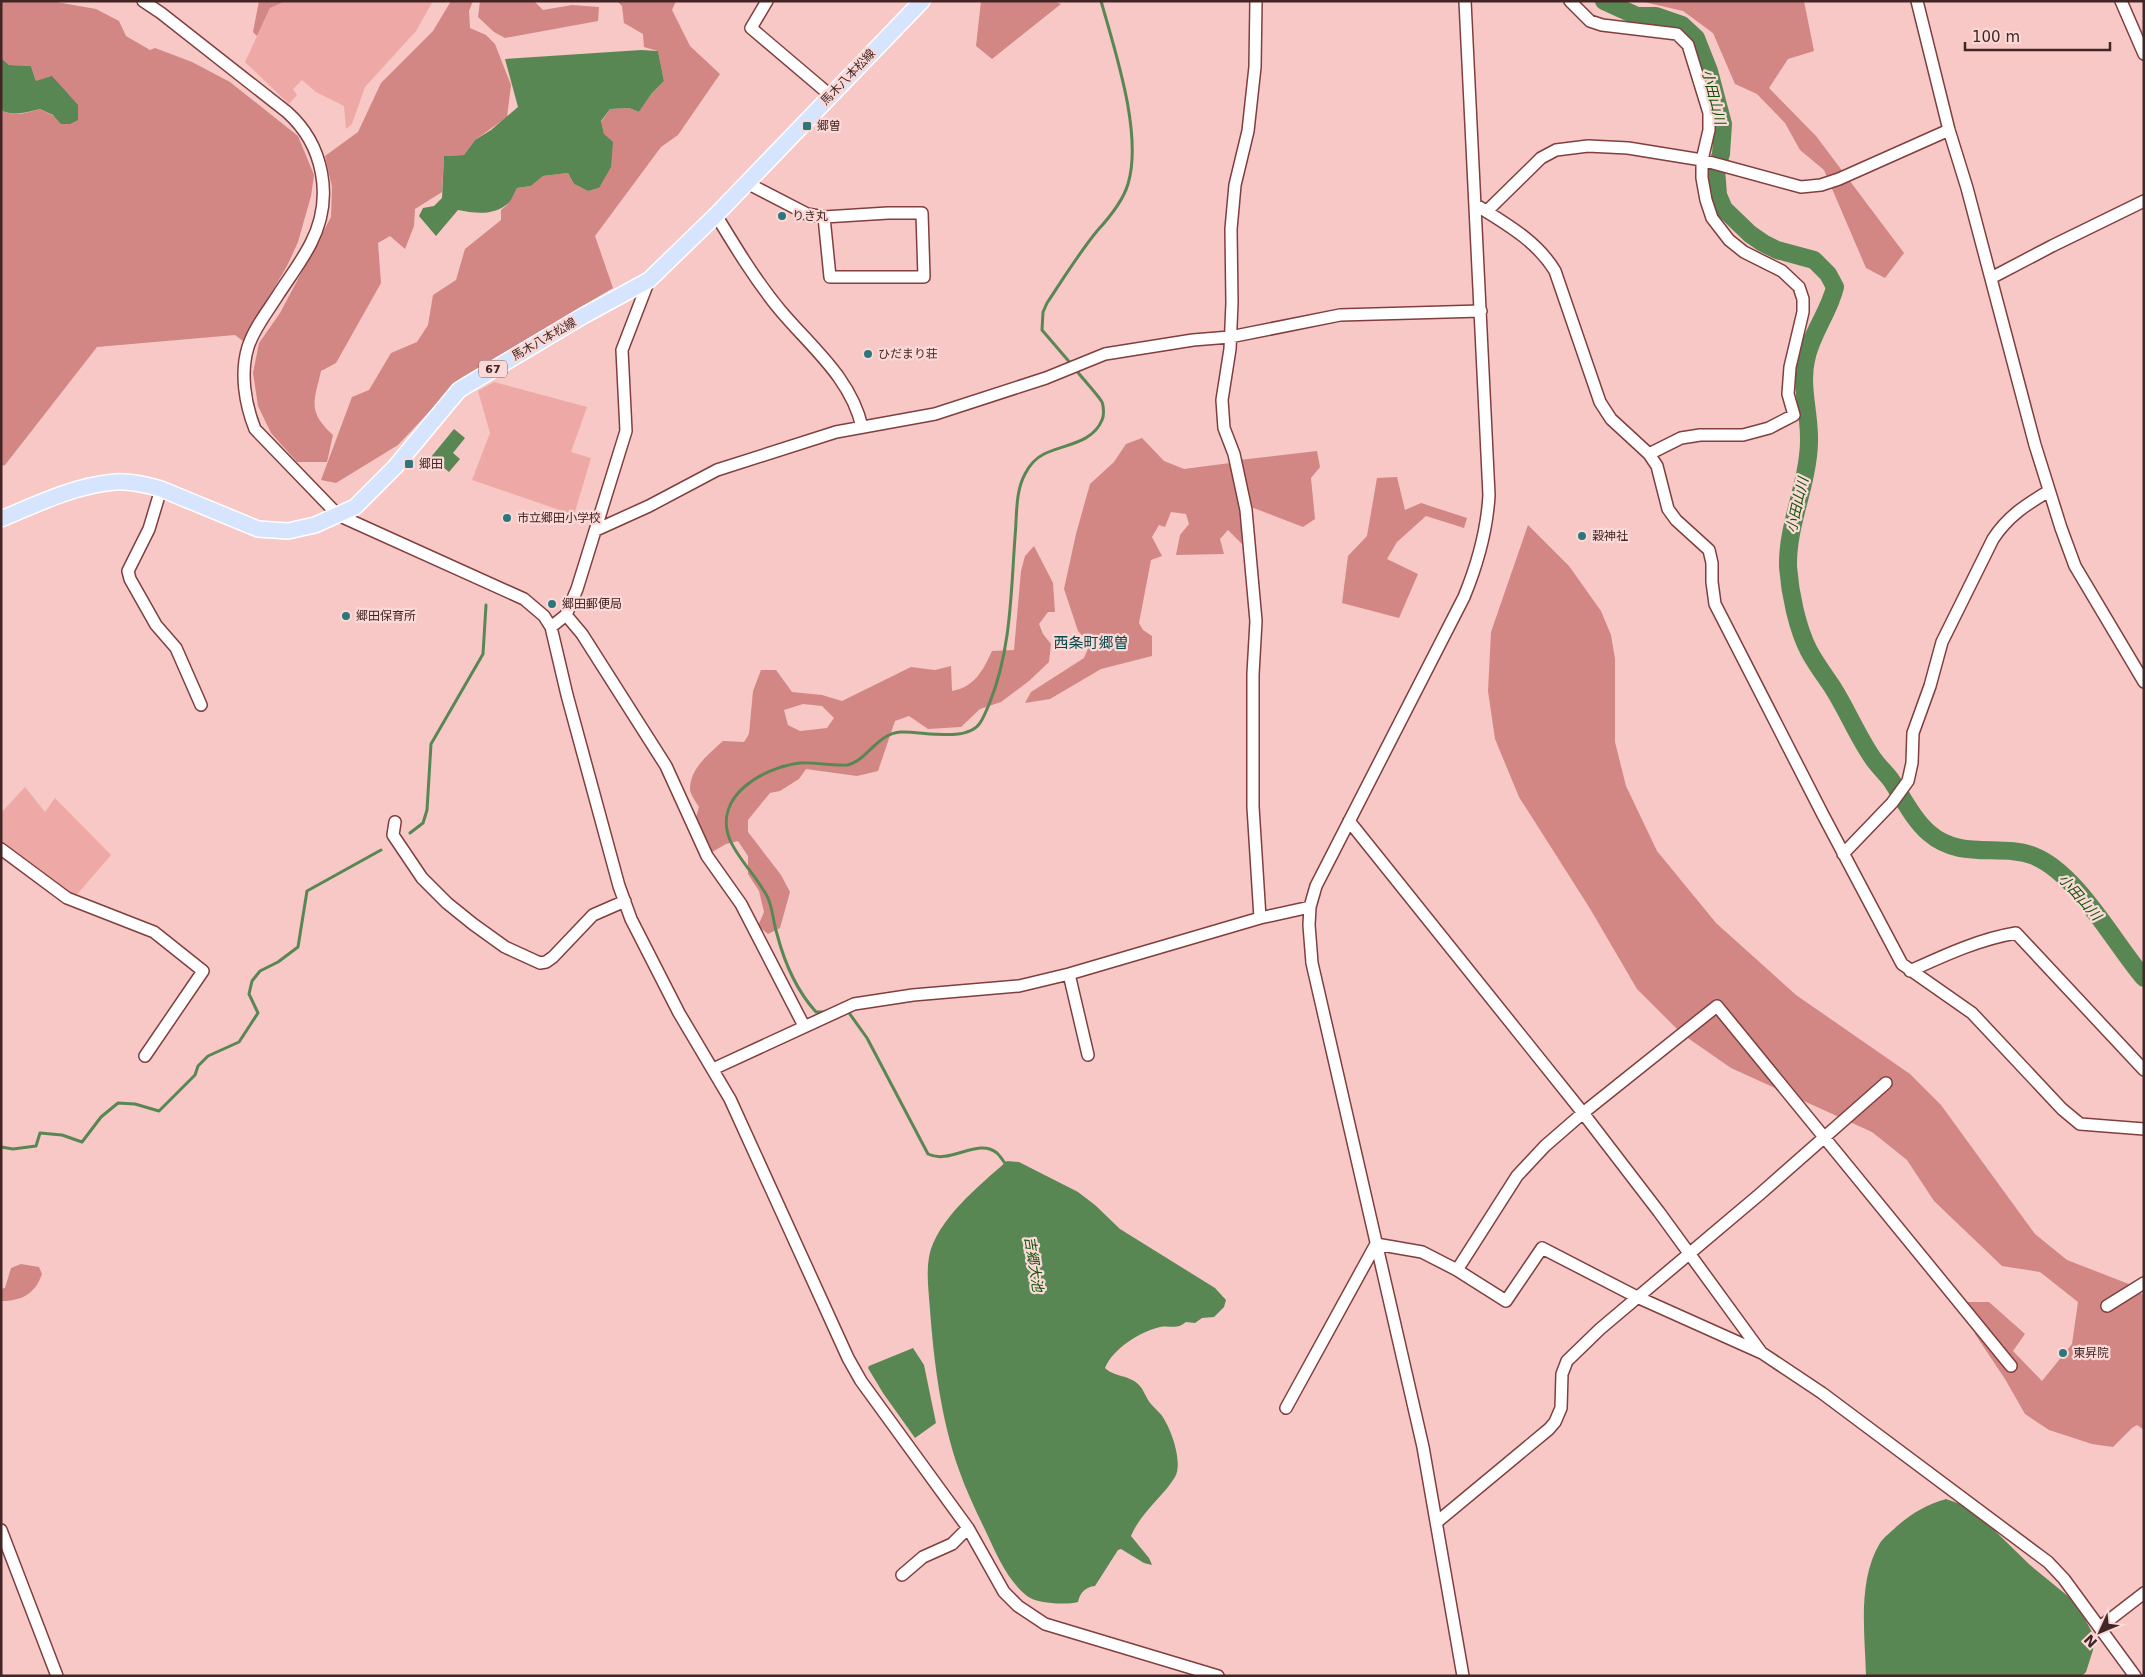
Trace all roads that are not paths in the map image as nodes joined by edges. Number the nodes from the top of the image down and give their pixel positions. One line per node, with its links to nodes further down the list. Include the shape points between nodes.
1 (143, 1): 27 (street, via 287,112 307,134 319,160 323,195 312,242 256,328 247,349 244,372 249,414 256,428)
2 (767, 1): 10 (street, via 751,28)
3 (922, 1): 10 (main road, 馬木八本松線 / 67)
4 (1256, 1): 22 (street, via 1255,67 1248,131 1235,185 1231,229)
5 (1465, 1): 15 (street)
6 (1570, 1): 12 (street, via 1590,21 1677,34 1688,45 1708,113 1710,130)
7 (1917, 1): 11 (street)
8 (2121, 1): 9 (street)
9 (2144, 54)
10 (830, 95): 13 (main road, 馬木八本松線 / 67)
11 (1949, 130): 12 (street, via 1839,179 1801,188); 19 (street)
12 (1702, 160): 16 (street, via 1628,148 1588,146 1556,150 1541,158); 24 (street, via 1706,200 1712,218 1723,233 1744,252 1782,271 1799,287 1804,299 1790,367 1788,394 1794,414 1769,428 1743,435 1681,438)
13 (747, 183): 17 (main road, 馬木八本松線 / 67); 18 (street, via 807,214)
14 (2144, 201): 19 (street)
15 (1476, 205): 16 (street); 21 (street)
16 (1486, 211): 24 (street, via 1531,242 1556,271 1600,402 1611,419)
17 (716, 215): 20 (main road, 馬木八本松線 / 67); 23 (street, via 780,310 828,361 858,410)
18 (824, 216): 18 (street, via 830,277 924,278 922,213)
19 (1991, 278): 26 (street)
20 (649, 280): 27 (main road, 馬木八本松線 / 67, via 459,390 395,466 355,507); 29 (street, via 622,350 626,431)
21 (1481, 312): 22 (street, via 1340,315); 34 (street, via 1489,495 1478,563)
22 (1230, 337): 23 (street, via 1115,352 935,414); 40 (street, via 1222,400 1224,428 1234,454 1246,510 1256,621 1252,807)
23 (862, 427): 29 (street, via 836,432 717,470)
24 (1649, 454): 37 (street, via 1657,466 1668,509 1709,550 1715,604)
25 (161, 489): 27 (main road, 馬木八本松線 / 67, via 258,529 288,531 315,526); 28 (main road, 馬木八本松線 / 67, via 116,482 66,493); 33 (street, via 148,529 128,571 156,625 176,648)
26 (2049, 491): 32 (street, via 2076,566); 37 (street, via 2018,510 1993,539 1942,642 1913,732 1908,781 1892,803)
27 (338, 515): 31 (street, via 524,599 544,616)
28 (1, 519)
29 (596, 530): 30 (street)
30 (566, 615): 31 (street); 43 (street, via 582,634 666,766 707,856 741,904)
31 (551, 627): 38 (street, via 567,696)
32 (2144, 682)
33 (201, 704)
34 (1349, 821): 39 (street, via 1316,886); 49 (street)
35 (395, 822): 38 (street, via 393,835 399,846 422,878 441,897 505,947 540,963 553,957 592,915)
36 (1, 849): 45 (street, via 66,898 154,932 203,970)
37 (1843, 854): 41 (street, via 1902,964)
38 (625, 901): 46 (street, via 659,976)
39 (1310, 907): 40 (street); 52 (street, via 1312,963)
40 (1260, 918): 42 (street)
41 (1910, 971): 47 (street, via 1942,956 2016,933); 50 (street, via 1972,1013 2080,1124)
42 (1069, 974): 43 (street, via 1019,986 913,995 854,1004); 44 (street)
43 (804, 1026): 46 (street)
44 (1088, 1055)
45 (145, 1056)
46 (713, 1069): 62 (street, via 750,1140 848,1358 861,1381)
47 (2144, 1070)
48 (1886, 1083): 51 (street)
49 (1583, 1113): 51 (street, via 1717,1006); 53 (street); 54 (street, via 1517,1176)
50 (2144, 1129)
51 (1824, 1139): 53 (street); 59 (street)
52 (1376, 1244): 54 (street, via 1422,1252); 60 (street); 61 (street)
53 (1689, 1253): 56 (street); 58 (street)
54 (1457, 1270): 56 (street, via 1506,1301 1542,1248)
55 (2144, 1283): 57 (street)
56 (1637, 1297): 58 (street); 61 (street, via 1567,1361 1562,1374 1561,1408 1549,1429)
57 (2107, 1306)
58 (1762, 1353): 66 (street, via 1822,1393 2048,1562)
59 (2011, 1366)
60 (1286, 1408)
61 (1437, 1522): 69 (street)
62 (968, 1528): 64 (street, via 952,1544 923,1557); 68 (street, via 1004,1592 1030,1616 1045,1624)
63 (1, 1530): 67 (street)
64 (902, 1575)
65 (2144, 1592): 66 (street)
66 (2100, 1627): 70 (street)
67 (57, 1676)
68 (1218, 1676)
69 (1464, 1676)
70 (2136, 1676)

